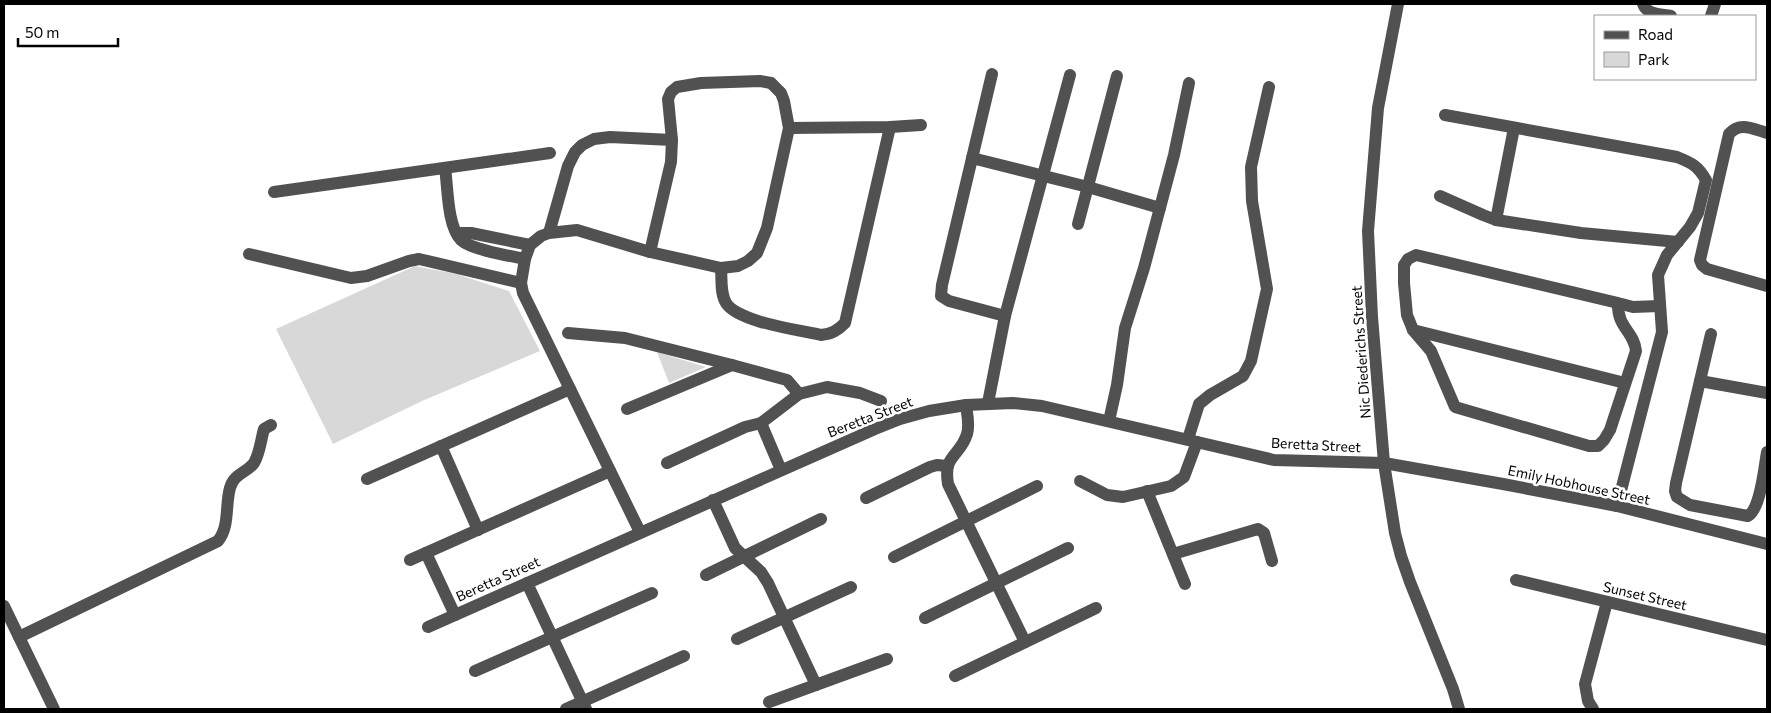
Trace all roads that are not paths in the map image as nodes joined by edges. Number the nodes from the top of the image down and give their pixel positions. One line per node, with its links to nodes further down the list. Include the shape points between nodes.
1 (1398, 4): 59 (street, Nic Diederichs Street, via 1378,108 1368,231)
2 (1643, 4): 3 (street, via 1648,11)
3 (1666, 15)
4 (992, 74): 17 (street)
5 (1070, 75): 19 (street)
6 (1117, 76): 20 (street)
7 (1189, 83): 23 (street)
8 (1270, 87): 55 (street, via 1250,167 1266,289 1252,361 1242,376 1199,404)
9 (1444, 115): 13 (street)
10 (921, 125): 11 (street)
11 (890, 127): 12 (street); 33 (street, via 845,323 838,330 821,334 759,321 733,311 723,295)
12 (789, 128): 15 (street, via 781,92 771,83 701,84 677,87 671,92 668,99); 33 (street, via 768,228 761,245 748,261)
13 (1514, 128): 24 (street); 28 (street, via 1678,157 1700,169 1706,180 1698,212)
14 (1767, 132): 35 (street, via 1740,126 1729,134 1700,260 1707,269)
15 (672, 140): 27 (street, via 610,137 582,145 568,166); 30 (street, via 670,168)
16 (550, 154): 18 (street)
17 (972, 158): 19 (street); 38 (street, via 941,296)
18 (445, 168): 21 (street); 26 (street)
19 (1044, 176): 20 (street); 38 (street)
20 (1088, 187): 23 (street); 25 (street)
21 (274, 192)
22 (1440, 196): 24 (street)
23 (1160, 208): 52 (street, via 1125,328)
24 (1496, 220): 28 (street)
25 (1078, 224)
26 (456, 233): 29 (street, via 478,234); 32 (street, via 467,244)
27 (549, 234): 29 (street); 30 (street, via 577,230)
28 (1678, 242): 37 (street, via 1667,255 1658,275)
29 (530, 245): 32 (street)
30 (650, 252): 33 (street)
31 (248, 254): 34 (street, via 350,278 367,276 418,259)
32 (525, 259): 34 (street)
33 (722, 268)
34 (521, 283): 45 (street)
35 (1767, 286)
36 (1618, 303): 37 (street, via 1633,307); 39 (street, via 1416,255 1408,258 1404,266 1406,314); 44 (street, via 1620,321 1636,351)
37 (1659, 306): 69 (street, via 1662,332)
38 (1005, 316): 49 (street)
39 (1412, 330): 44 (street); 44 (street, via 1431,351 1455,407 1577,444 1598,446 1604,440)
40 (568, 333): 42 (street, via 625,338)
41 (1712, 334): 43 (street)
42 (732, 365): 47 (street, via 788,380); 51 (street)
43 (1700, 381): 46 (street); 57 (street, via 1676,483 1678,497 1690,504 1743,516 1752,514)
44 (1624, 383)
45 (570, 389): 56 (street); 62 (street)
46 (1767, 393)
47 (799, 394): 48 (street, via 828,387); 53 (street)
48 (881, 401)
49 (988, 403): 50 (street, Beretta Street); 52 (street, Beretta Street, via 1042,406)
50 (966, 405): 60 (street, via 968,431); 61 (street, Beretta Street, via 900,419)
51 (627, 409)
52 (1109, 420): 55 (street, Beretta Street)
53 (761, 423): 58 (street, via 745,427); 61 (street)
54 (271, 425): 96 (street, via 264,429 254,463 239,473 230,487 224,534 218,541)
55 (1193, 441): 59 (street, Beretta Street, via 1274,460); 66 (street, via 1184,477 1171,486)
56 (441, 446): 63 (street); 72 (street)
57 (1767, 452)
58 (667, 463)
59 (1384, 463): 69 (street, Emily Hobhouse Street); 106 (street, Nic Diederichs Street, via 1401,556)
60 (947, 466): 67 (street, via 930,467); 71 (street, via 948,484)
61 (781, 470): 68 (street, Beretta Street)
62 (610, 471): 72 (street); 73 (street)
63 (367, 479)
64 (1080, 481): 66 (street, via 1114,497)
65 (1037, 486): 71 (street)
66 (1148, 491): 77 (street)
67 (866, 498)
68 (713, 500): 73 (street, Beretta Street); 78 (street, via 735,548)
69 (1617, 506): 74 (street, Emily Hobhouse Street)
70 (821, 519): 78 (street)
71 (966, 521): 79 (street); 85 (street)
72 (478, 530): 76 (street)
73 (640, 532): 84 (street, Beretta Street)
74 (1767, 544)
75 (1068, 548): 85 (street)
76 (426, 553): 80 (street); 92 (street)
77 (1173, 554): 81 (street, via 1258,529 1264,534); 86 (street)
78 (744, 557): 82 (street); 93 (street, via 762,572)
79 (894, 557)
80 (410, 560)
81 (1272, 561)
82 (706, 575)
83 (1516, 580): 89 (street, Sunset Street)
84 (527, 583): 92 (street, Beretta Street); 97 (street)
85 (996, 583): 94 (street); 100 (street)
86 (1185, 584)
87 (851, 587): 93 (street)
88 (652, 593): 97 (street)
89 (1607, 602): 99 (street, Sunset Street); 113 (street, via 1585,684)
90 (4, 606): 96 (street)
91 (1096, 608): 100 (street)
92 (455, 615): 95 (street, Beretta Street)
93 (784, 618): 98 (street); 105 (street)
94 (925, 618)
95 (428, 627)
96 (19, 637): 109 (street)
97 (552, 637): 103 (street); 108 (street)
98 (737, 639)
99 (1767, 640)
100 (1025, 642): 104 (street)
101 (684, 656): 108 (street)
102 (888, 660): 105 (street)
103 (475, 671)
104 (956, 676)
105 (816, 685): 107 (street)
106 (1454, 690): 111 (street, Nic Diederichs Street); 112 (street, Nic Diederichs Street)
107 (769, 702)
108 (585, 706): 110 (street)
109 (54, 709)
110 (566, 709)
111 (1459, 709)
112 (1466, 709)
113 (1593, 709)

